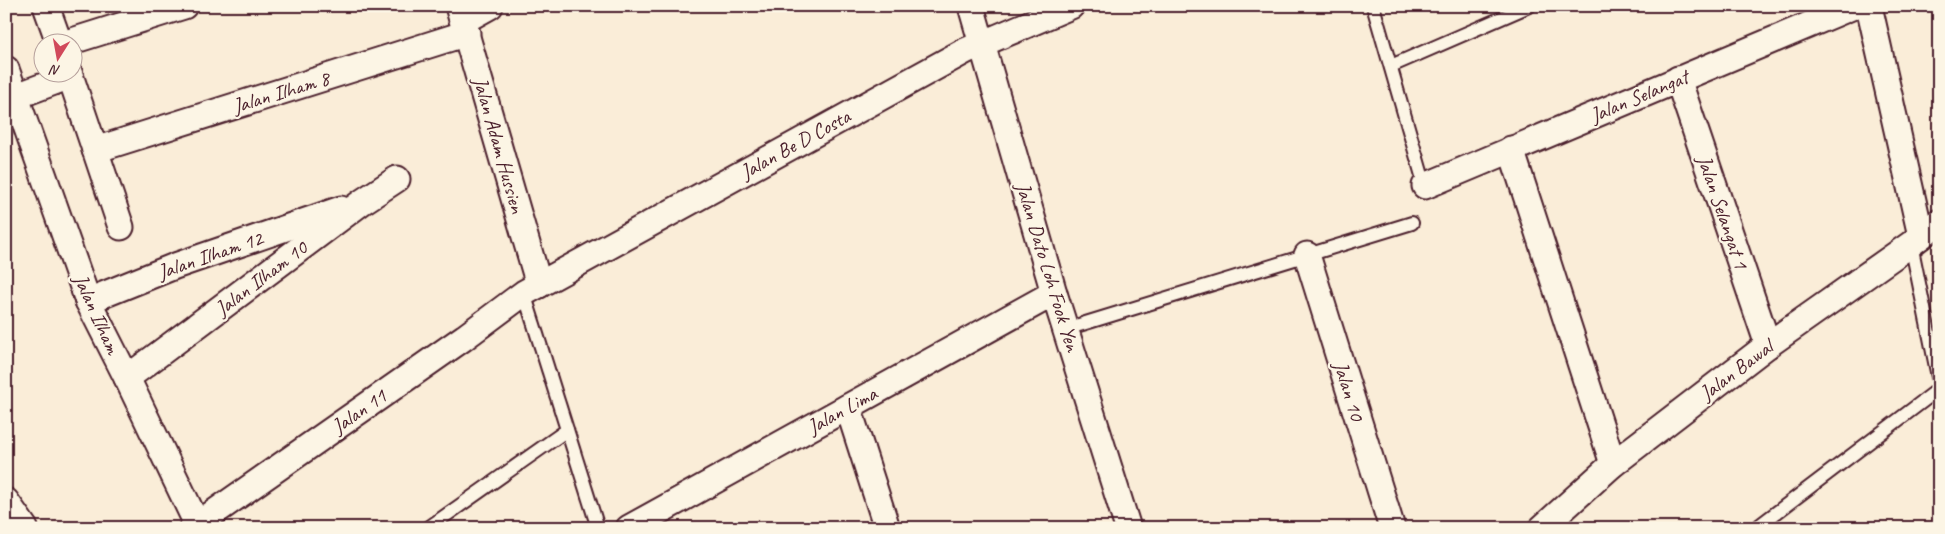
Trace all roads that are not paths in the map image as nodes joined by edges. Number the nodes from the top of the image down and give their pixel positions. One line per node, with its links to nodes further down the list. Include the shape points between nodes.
1 (46, 6): 11 (street)
2 (184, 6): 12 (street)
3 (490, 6): 10 (street, Jalan Ilham 8)
4 (971, 6): 13 (street, Jalan Dato Loh Fook Yen)
5 (1071, 6): 13 (street, Jalan Be D Costa)
6 (1373, 6): 14 (lane)
7 (1529, 6): 14 (lane)
8 (1854, 6): 16 (street, Jalan Selangat)
9 (1869, 6): 27 (street)
10 (462, 20): 20 (street, Jalan Ilham 8); 29 (street, Jalan Adam Hussien)
11 (55, 32)
12 (82, 38)
13 (982, 44): 29 (street, Jalan Be D Costa); 30 (street, Jalan Dato Loh Fook Yen)
14 (1390, 66): 23 (lane)
15 (6, 69): 19 (street, Jalan Ilham)
16 (1678, 79): 21 (street, Jalan Selangat); 33 (street, Jalan Selangat 1)
17 (50, 82): 19 (street)
18 (72, 82): 20 (street)
19 (11, 98): 31 (street, Jalan Ilham)
20 (95, 150): 26 (street)
21 (1511, 150): 23 (street, Jalan Selangat); 39 (street)
22 (396, 179): 24 (street, Jalan Ilham 10)
23 (1425, 186)
24 (362, 202): 31 (street, Jalan Ilham 12, via 175,266); 34 (street, Jalan Ilham 10)
25 (1412, 223): 28 (lane)
26 (121, 227)
27 (1923, 234): 33 (street, Jalan Bawal); 35 (lane)
28 (1307, 255): 32 (lane); 48 (street, Jalan 10)
29 (531, 289): 38 (lane); 41 (street, Jalan 11)
30 (1054, 293): 32 (street, Jalan Dato Loh Fook Yen); 37 (street, Jalan Lima)
31 (88, 301): 34 (street, Jalan Ilham)
32 (1066, 329): 47 (street, Jalan Dato Loh Fook Yen)
33 (1768, 345): 39 (street, Jalan Bawal)
34 (127, 378): 41 (street, Jalan Ilham)
35 (1939, 382)
36 (1939, 389): 50 (lane)
37 (848, 407): 45 (street, Jalan Lima); 46 (street)
38 (566, 430): 43 (lane); 44 (lane)
39 (1613, 464): 49 (street, Jalan Bawal)
40 (6, 501): 42 (street)
41 (195, 526)
42 (25, 528)
43 (428, 528)
44 (598, 528)
45 (629, 528)
46 (887, 528)
47 (1128, 528)
48 (1392, 528)
49 (1542, 528)
50 (1756, 528)

